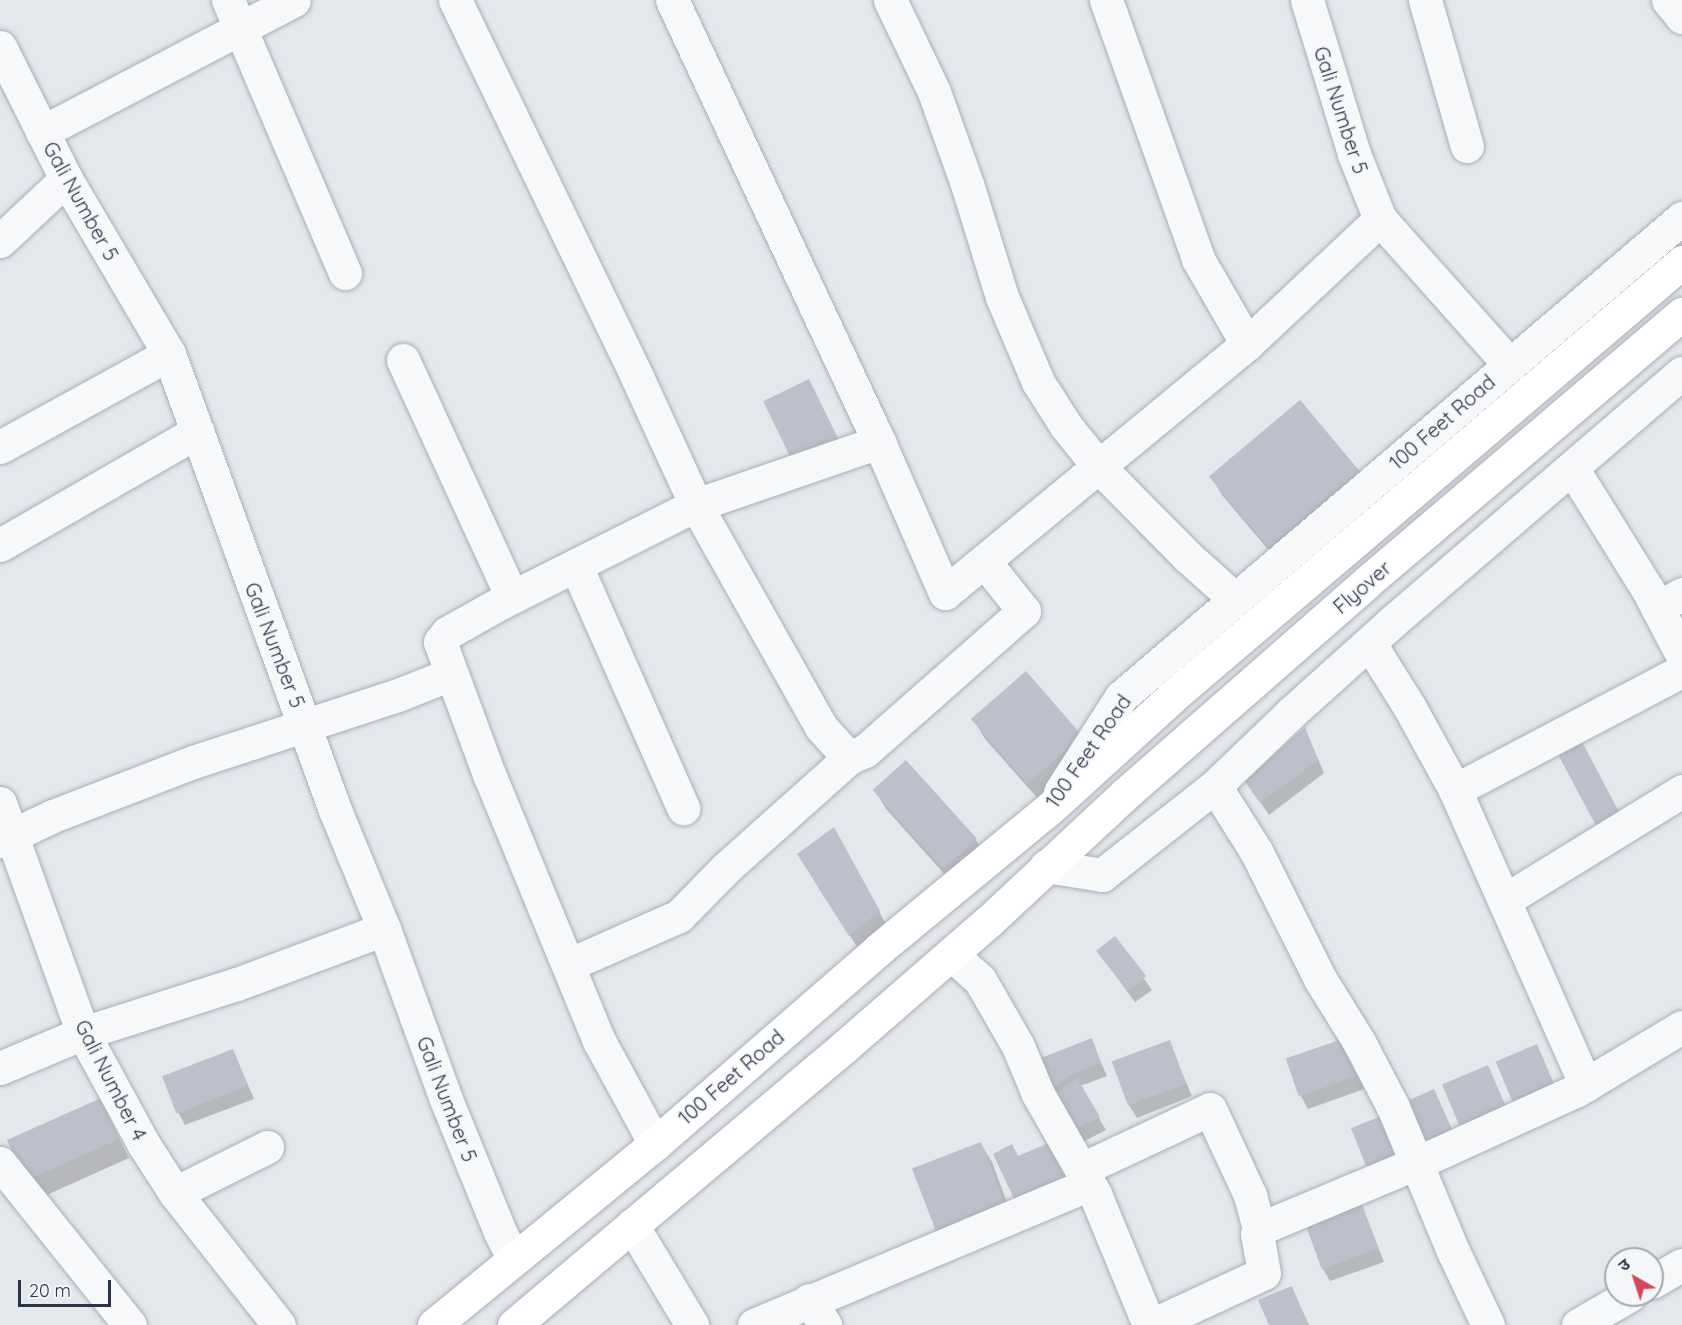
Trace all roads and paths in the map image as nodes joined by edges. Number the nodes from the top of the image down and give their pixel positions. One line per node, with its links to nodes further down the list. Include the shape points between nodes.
1 (294, 0): 9 (street)
2 (454, 0): 31 (street)
3 (672, 0): 27 (street)
4 (891, 0): 29 (street, via 934,92 1018,341 1066,426)
5 (1106, 0): 21 (street, via 1198,259)
6 (1307, 0): 16 (street, Gali Number 5, via 1354,154)
7 (1425, 0): 13 (street)
8 (1668, 0): 10 (street)
9 (235, 14): 12 (street); 19 (street)
10 (1682, 17)
11 (1, 55): 12 (street, Gali Number 5)
12 (42, 132): 14 (street, Gali Number 5)
13 (1467, 146)
14 (66, 179): 17 (street); 22 (street, Gali Number 5)
15 (1682, 218): 24 (street, 100 Feet Road)
16 (1380, 219): 21 (street); 24 (street, Gali Number 5)
17 (0, 241)
18 (1682, 262): 49 (main road, Flyover, via 1173,696)
19 (345, 273)
20 (1682, 314): 51 (main road, Flyover, via 1358,590)
21 (1247, 344): 29 (street)
22 (169, 354): 26 (street, Gali Number 5); 28 (street)
23 (404, 360): 35 (street)
24 (1509, 364): 36 (street, 100 Feet Road)
25 (1682, 373): 30 (street)
26 (198, 431): 32 (street); 42 (street, Gali Number 5)
27 (879, 442): 31 (street); 33 (street, via 945,593)
28 (0, 447)
29 (1099, 467): 33 (street); 36 (street)
30 (1572, 468): 37 (street, via 1609,524); 38 (street)
31 (696, 505): 34 (street); 43 (street, via 822,727)
32 (0, 545)
33 (984, 561): 43 (street, via 1024,611 874,744)
34 (576, 566): 35 (street); 48 (street)
35 (512, 597): 41 (street, via 442,638)
36 (1235, 599): 49 (street, 100 Feet Road, via 1121,697)
37 (1669, 601): 39 (street)
38 (1370, 644): 44 (street); 45 (street)
39 (1682, 655)
40 (1682, 671): 45 (street)
41 (451, 674): 42 (street); 55 (street)
42 (305, 725): 50 (street, via 128,787); 53 (street, Gali Number 5)
43 (849, 758): 55 (street, via 726,868 679,916)
44 (1215, 786): 51 (street, via 1102,875); 63 (street, via 1256,852 1320,979 1359,1042)
45 (1455, 790): 52 (street)
46 (1682, 791): 52 (street)
47 (0, 803): 50 (street, Gali Number 4)
48 (683, 808)
49 (1049, 809): 60 (main road, 100 Feet Road, via 879,949)
50 (7, 838): 57 (street, Gali Number 4)
51 (1046, 866): 54 (main road)
52 (1506, 900): 59 (street)
53 (384, 929): 57 (street, via 237,984); 68 (street, Gali Number 5, via 445,1097)
54 (951, 954): 64 (street, via 980,980 993,1000 1038,1094); 66 (main road)
55 (568, 965): 60 (street, via 599,1041)
56 (1682, 1028): 59 (street)
57 (83, 1033): 58 (street); 65 (street, Gali Number 4)
58 (0, 1068)
59 (1586, 1085): 63 (street)
60 (655, 1143): 68 (main road, 100 Feet Road)
61 (267, 1147): 65 (street)
62 (0, 1163): 73 (street)
63 (1418, 1163): 67 (street); 80 (street)
64 (1086, 1177): 67 (street, via 1210,1108 1250,1195); 72 (street); 79 (street)
65 (175, 1193): 74 (street, Gali Number 4)
66 (632, 1225): 76 (main road); 77 (street)
67 (1259, 1229): 79 (street, via 1256,1232 1264,1273)
68 (514, 1259): 75 (main road, 100 Feet Road)
69 (1682, 1265): 70 (street)
70 (1664, 1275)
71 (1609, 1307): 81 (street)
72 (817, 1312): 78 (street)
73 (130, 1325)
74 (279, 1325)
75 (434, 1325)
76 (514, 1325)
77 (692, 1325)
78 (754, 1325)
79 (1151, 1325)
80 (1488, 1325)
81 (1578, 1325)

